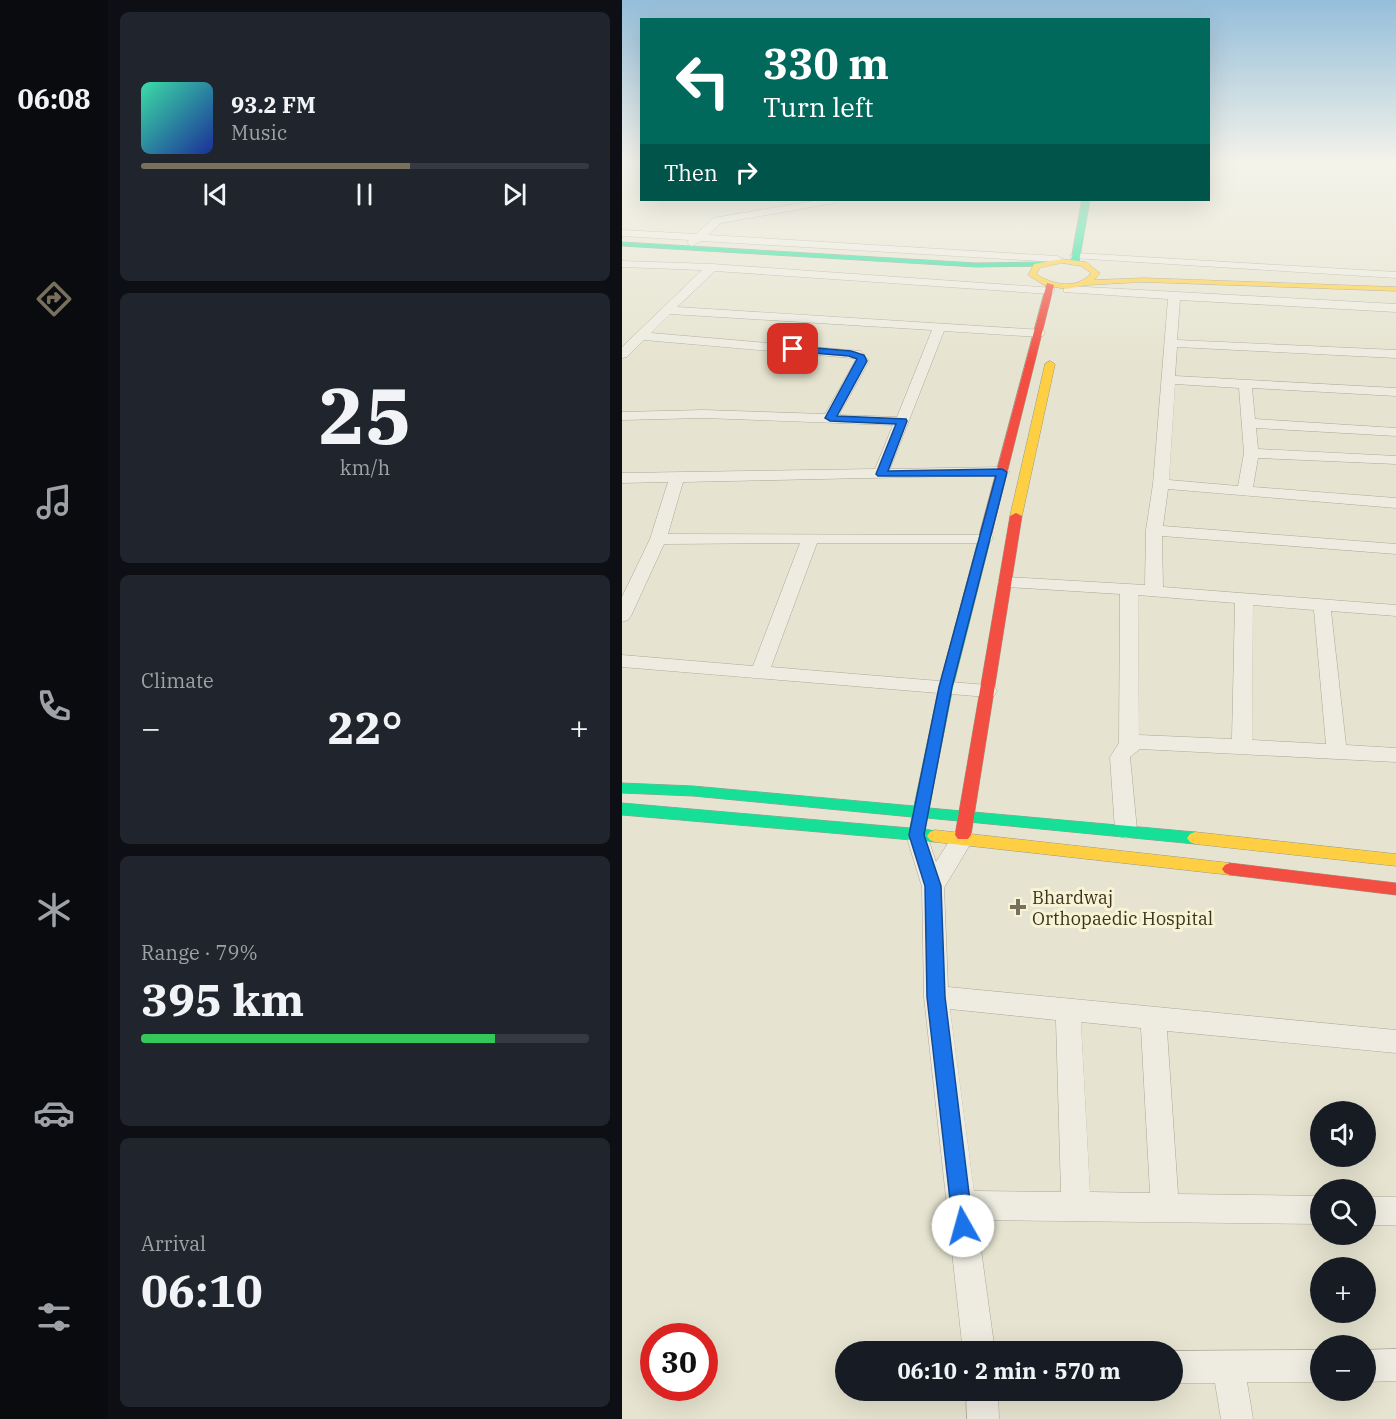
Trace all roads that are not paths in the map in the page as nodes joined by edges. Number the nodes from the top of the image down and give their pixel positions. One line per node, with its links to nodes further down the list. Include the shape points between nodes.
1 (705, 231): 4 (street)
2 (1082, 231): 9 (main road)
3 (622, 233): 4 (street)
4 (693, 243): 5 (main road); 8 (street); 11 (main road)
5 (622, 244)
6 (1060, 244): 8 (main road)
7 (622, 251): 10 (main road)
8 (1057, 260): 9 (main road); 13 (main road)
9 (1078, 260): 16 (street); 18 (main road, via 1096,273); 19 (main road, via 1151,274)
10 (709, 261): 11 (main road); 14 (street, via 698,267); 20 (street); 25 (street)
11 (893, 263): 13 (main road); 15 (main road)
12 (622, 264): 14 (street)
13 (1042, 264): 15 (main road)
14 (640, 265): 17 (street)
15 (1032, 275): 20 (main road)
16 (1396, 275)
17 (622, 280)
18 (1086, 283): 19 (main road, via 1125,278); 22 (main road)
19 (1266, 283): 21 (main road)
20 (1050, 287): 22 (main road); 27 (main road)
21 (1396, 289)
22 (1067, 293): 23 (street)
23 (1174, 296): 24 (street); 29 (street)
24 (1396, 308)
25 (666, 310): 26 (street); 28 (street)
26 (939, 327): 27 (street); 38 (street)
27 (1039, 333): 43 (main road)
28 (640, 336): 31 (street); 37 (street, via 856,354 862,361)
29 (1169, 343): 32 (street); 33 (street)
30 (1054, 347): 55 (main road, via 1023,477)
31 (622, 354)
32 (1396, 354)
33 (1169, 380): 34 (street); 47 (street)
34 (1245, 384): 35 (street); 39 (street)
35 (1396, 392)
36 (622, 416): 37 (street)
37 (830, 418): 38 (street)
38 (902, 421): 44 (street)
39 (1247, 423): 40 (street); 41 (street)
40 (1396, 432)
41 (1251, 453): 42 (street); 48 (street)
42 (1396, 460)
43 (1002, 472): 44 (street); 51 (main road)
44 (882, 474): 45 (street)
45 (677, 477): 46 (street); 52 (street)
46 (622, 478)
47 (1161, 484): 48 (street); 50 (street)
48 (1245, 491): 49 (street)
49 (1396, 503)
50 (1154, 530): 54 (street); 57 (street)
51 (985, 538): 53 (street); 64 (main road)
52 (658, 539): 53 (street); 61 (street)
53 (810, 539): 63 (street)
54 (1396, 549)
55 (1007, 582): 56 (street); 65 (main road)
56 (1129, 590): 57 (street); 66 (street)
57 (1154, 592): 58 (street)
58 (1244, 599): 59 (street); 67 (street)
59 (1322, 605): 60 (street); 68 (street)
60 (1395, 612)
61 (622, 616)
62 (622, 661): 63 (street)
63 (760, 671): 64 (street)
64 (946, 687): 65 (street); 72 (main road)
65 (987, 691): 73 (main road)
66 (1129, 746): 67 (street, via 1147,741); 74 (street, via 1120,757)
67 (1242, 747): 68 (street)
68 (1337, 752): 69 (street)
69 (1396, 755)
70 (622, 788): 72 (main road)
71 (622, 809): 75 (main road)
72 (920, 811): 73 (main road); 75 (main road)
73 (965, 816): 74 (main road); 76 (main road)
74 (1126, 830): 77 (main road)
75 (917, 835): 76 (main road); 78 (street)
76 (963, 838): 78 (street); 79 (main road)
77 (1396, 860)
78 (933, 886): 80 (street)
79 (1396, 889)
80 (936, 997): 81 (street); 84 (street)
81 (1068, 1010): 82 (street); 85 (street)
82 (1153, 1018): 83 (street); 86 (street)
83 (1396, 1042)
84 (960, 1205): 85 (street); 90 (street)
85 (1076, 1207): 86 (street)
86 (1165, 1208): 87 (street)
87 (1310, 1210)
88 (1376, 1211): 89 (street)
89 (1396, 1211)
90 (978, 1341)
91 (1396, 1365): 93 (street)
92 (1310, 1366): 95 (street)
93 (1376, 1366)
94 (1183, 1367): 95 (street)
95 (1228, 1367): 98 (street)
96 (982, 1401): 97 (street)
97 (983, 1419)
98 (1237, 1419)

